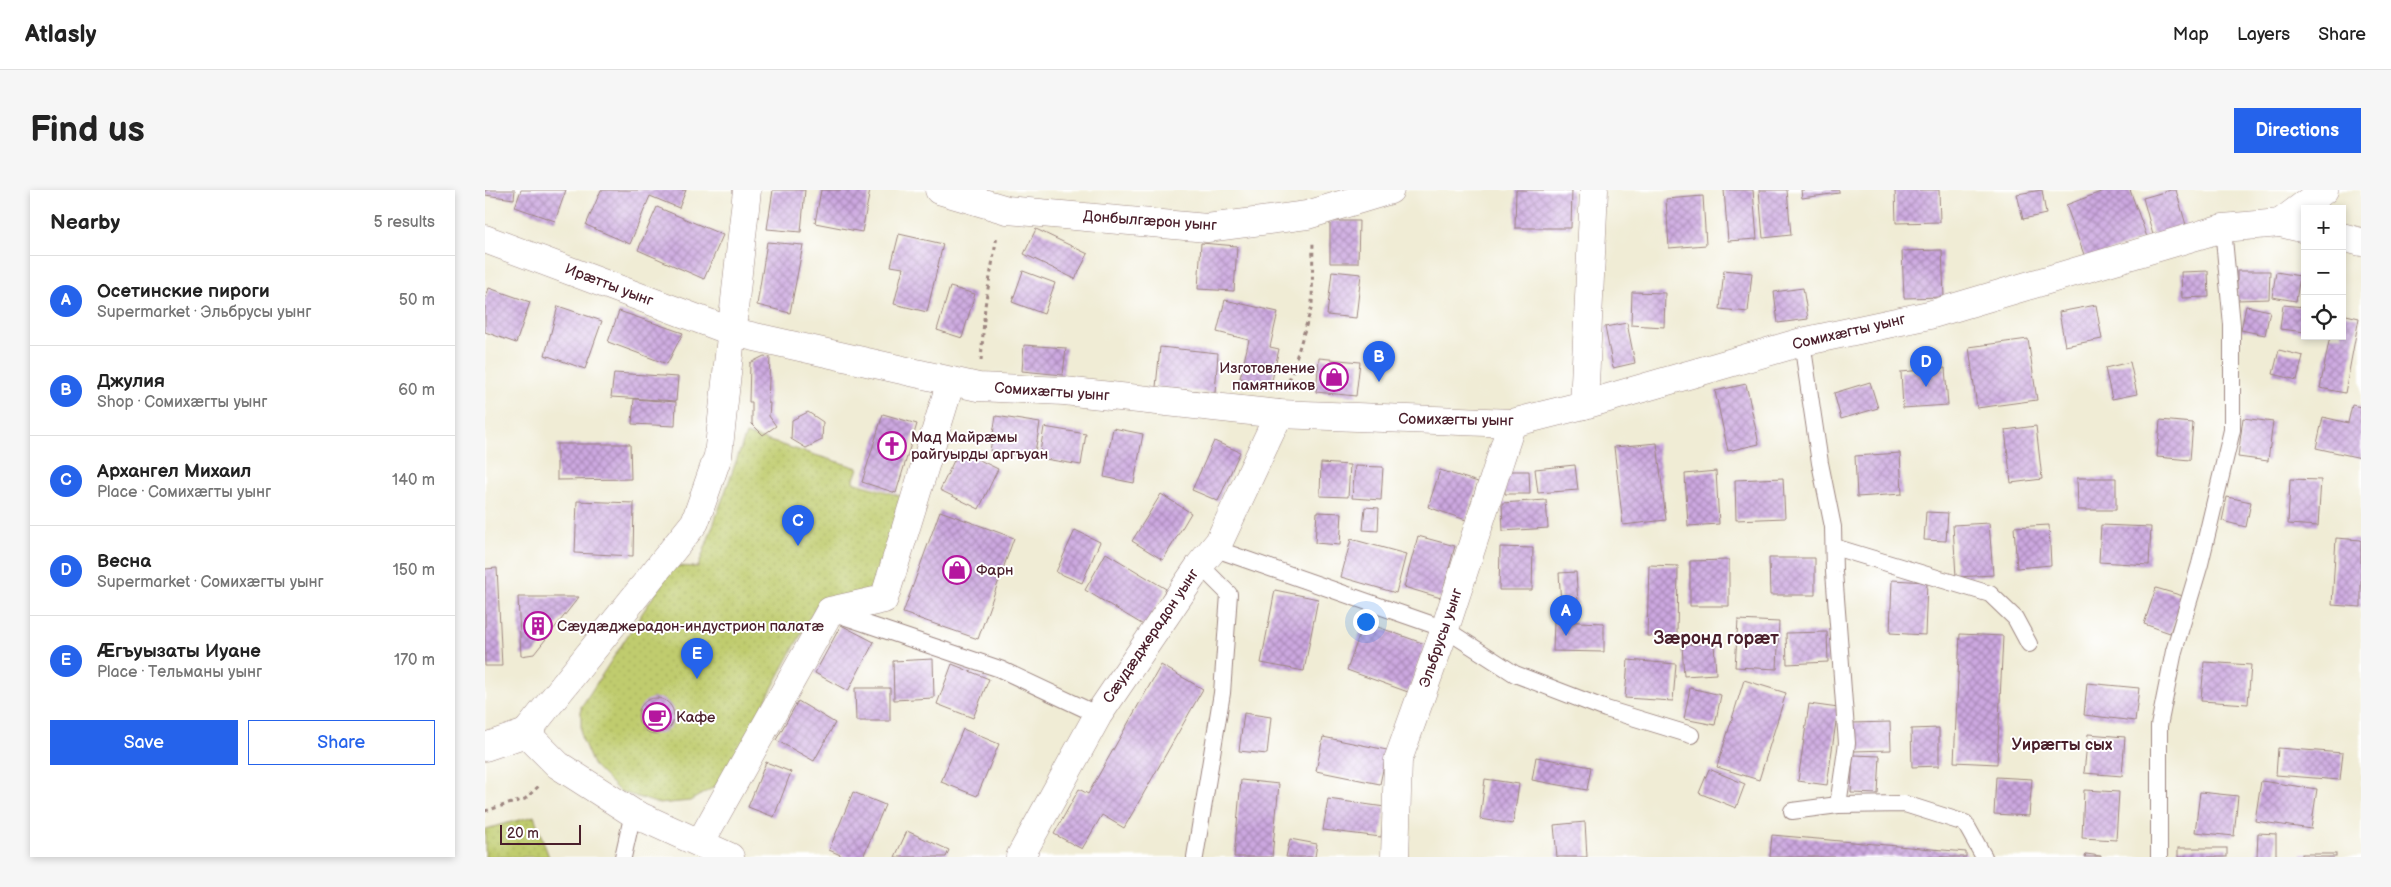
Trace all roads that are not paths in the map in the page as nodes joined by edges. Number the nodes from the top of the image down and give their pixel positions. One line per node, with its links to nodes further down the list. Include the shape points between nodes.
1 (747, 190): 11 (street)
2 (939, 190): 3 (street, Донбылгæрон уынг, via 1007,210 1207,228 1307,215)
3 (1389, 190)
4 (1594, 190): 14 (street)
5 (2324, 190): 6 (street)
6 (2292, 226): 7 (street, Сомихæгты уынг)
7 (2223, 228): 12 (street, Сомихæгты уынг, via 1929,315); 36 (lane, via 2232,325 2232,430 2200,564 2174,651 2159,726)
8 (2346, 238): 10 (street)
9 (485, 239): 11 (street, Ирæтты уынг)
10 (2361, 242)
11 (733, 332): 13 (street, Сомихæгты уынг); 23 (street, via 718,456 695,522)
12 (1802, 342): 14 (street, Сомихæгты уынг); 17 (lane, via 1833,527)
13 (951, 381): 15 (street, Сомихæгты уынг, via 978,387 1063,391); 19 (street, via 884,599)
14 (1584, 404): 16 (street, Сомихæгты уынг)
15 (1279, 414): 16 (street, Сомихæгты уынг); 18 (street, Сæудæджерадон уынг, via 1219,542)
16 (1512, 423): 20 (street, Эльбрусы уынг)
17 (1833, 547): 21 (lane, via 1990,594 2015,618); 26 (lane, via 1847,743)
18 (1206, 557): 20 (lane); 22 (street, Сæудæджерадон уынг); 33 (lane, via 1229,594 1223,693)
19 (830, 612): 22 (lane, via 1000,669); 29 (street)
20 (1445, 629): 24 (lane, via 1515,674 1606,709); 34 (street, Эльбрусы уынг, via 1398,760)
21 (2029, 644)
22 (1098, 715): 32 (street, Сæудæджерадон уынг)
23 (526, 734): 25 (street); 28 (street, via 558,765)
24 (1691, 735)
25 (485, 747)
26 (1838, 805): 27 (lane); 35 (lane, via 1905,804 1965,823)
27 (1793, 811)
28 (633, 813): 29 (street); 30 (lane)
29 (700, 843): 31 (street)
30 (623, 857)
31 (729, 857)
32 (1020, 857)
33 (1195, 857)
34 (1395, 857)
35 (1984, 857)
36 (2159, 857)

